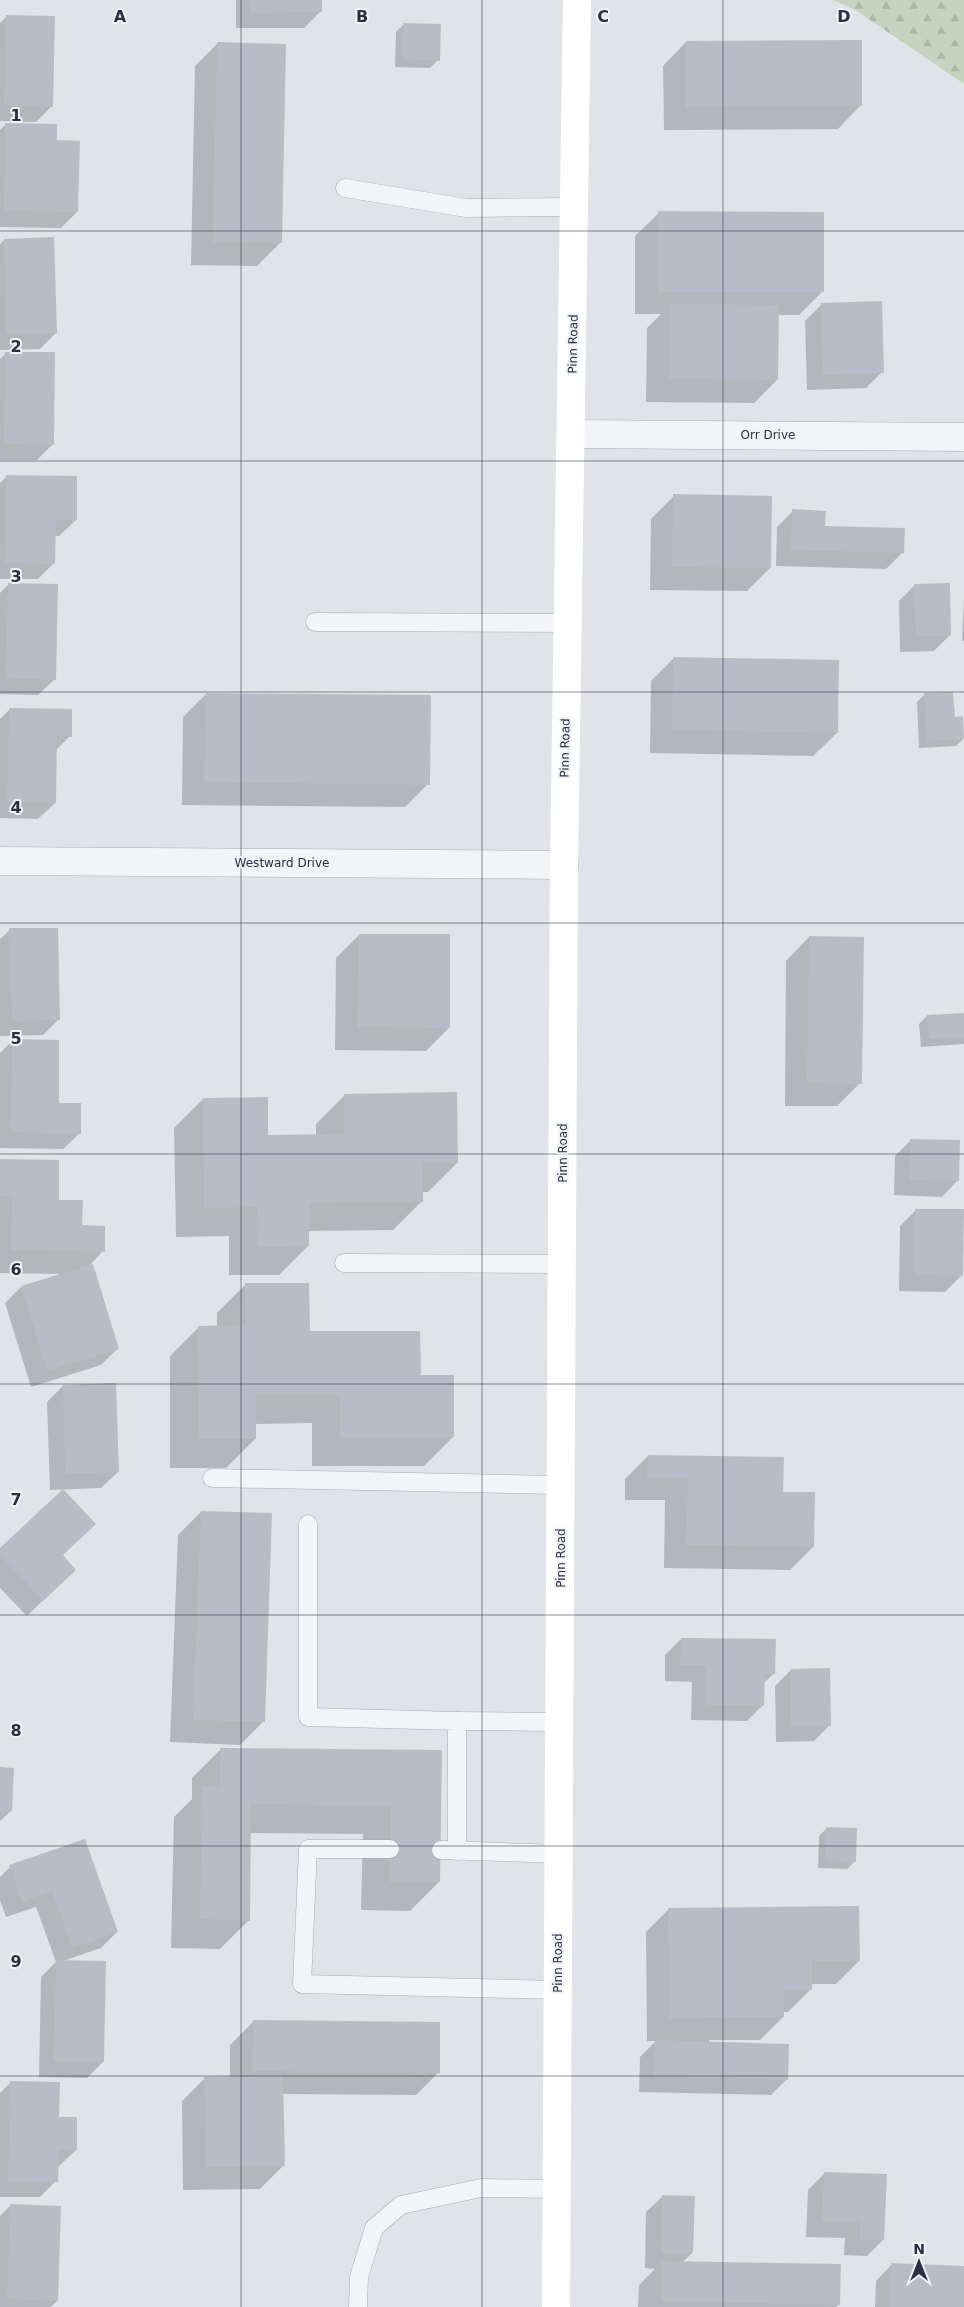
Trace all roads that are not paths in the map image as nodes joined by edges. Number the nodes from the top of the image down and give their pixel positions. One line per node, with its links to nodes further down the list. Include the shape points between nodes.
1 (577, 0): 3 (street, Pinn Road)
2 (345, 188): 3 (lane, via 466,208)
3 (575, 207): 4 (street, Pinn Road)
4 (572, 434): 5 (street, Orr Drive); 7 (street, Pinn Road)
5 (964, 437)
6 (315, 622): 7 (lane)
7 (567, 623): 9 (street, Pinn Road)
8 (0, 861): 9 (street, Westward Drive)
9 (564, 865): 11 (street, Pinn Road)
10 (344, 1262): 11 (lane)
11 (562, 1264): 13 (street, Pinn Road)
12 (212, 1478): 13 (lane)
13 (561, 1485): 16 (street, Pinn Road)
14 (308, 1524): 15 (lane, via 308,1717)
15 (457, 1721): 16 (lane); 18 (lane, via 449,1850)
16 (559, 1722): 18 (street, Pinn Road)
17 (390, 1849): 19 (lane, via 308,1849 302,1984)
18 (559, 1854): 19 (street, Pinn Road)
19 (558, 1990): 20 (street, Pinn Road)
20 (557, 2189): 21 (lane, via 480,2188 401,2205 374,2228 359,2277); 22 (street, Pinn Road)
21 (358, 2307)
22 (556, 2307)

